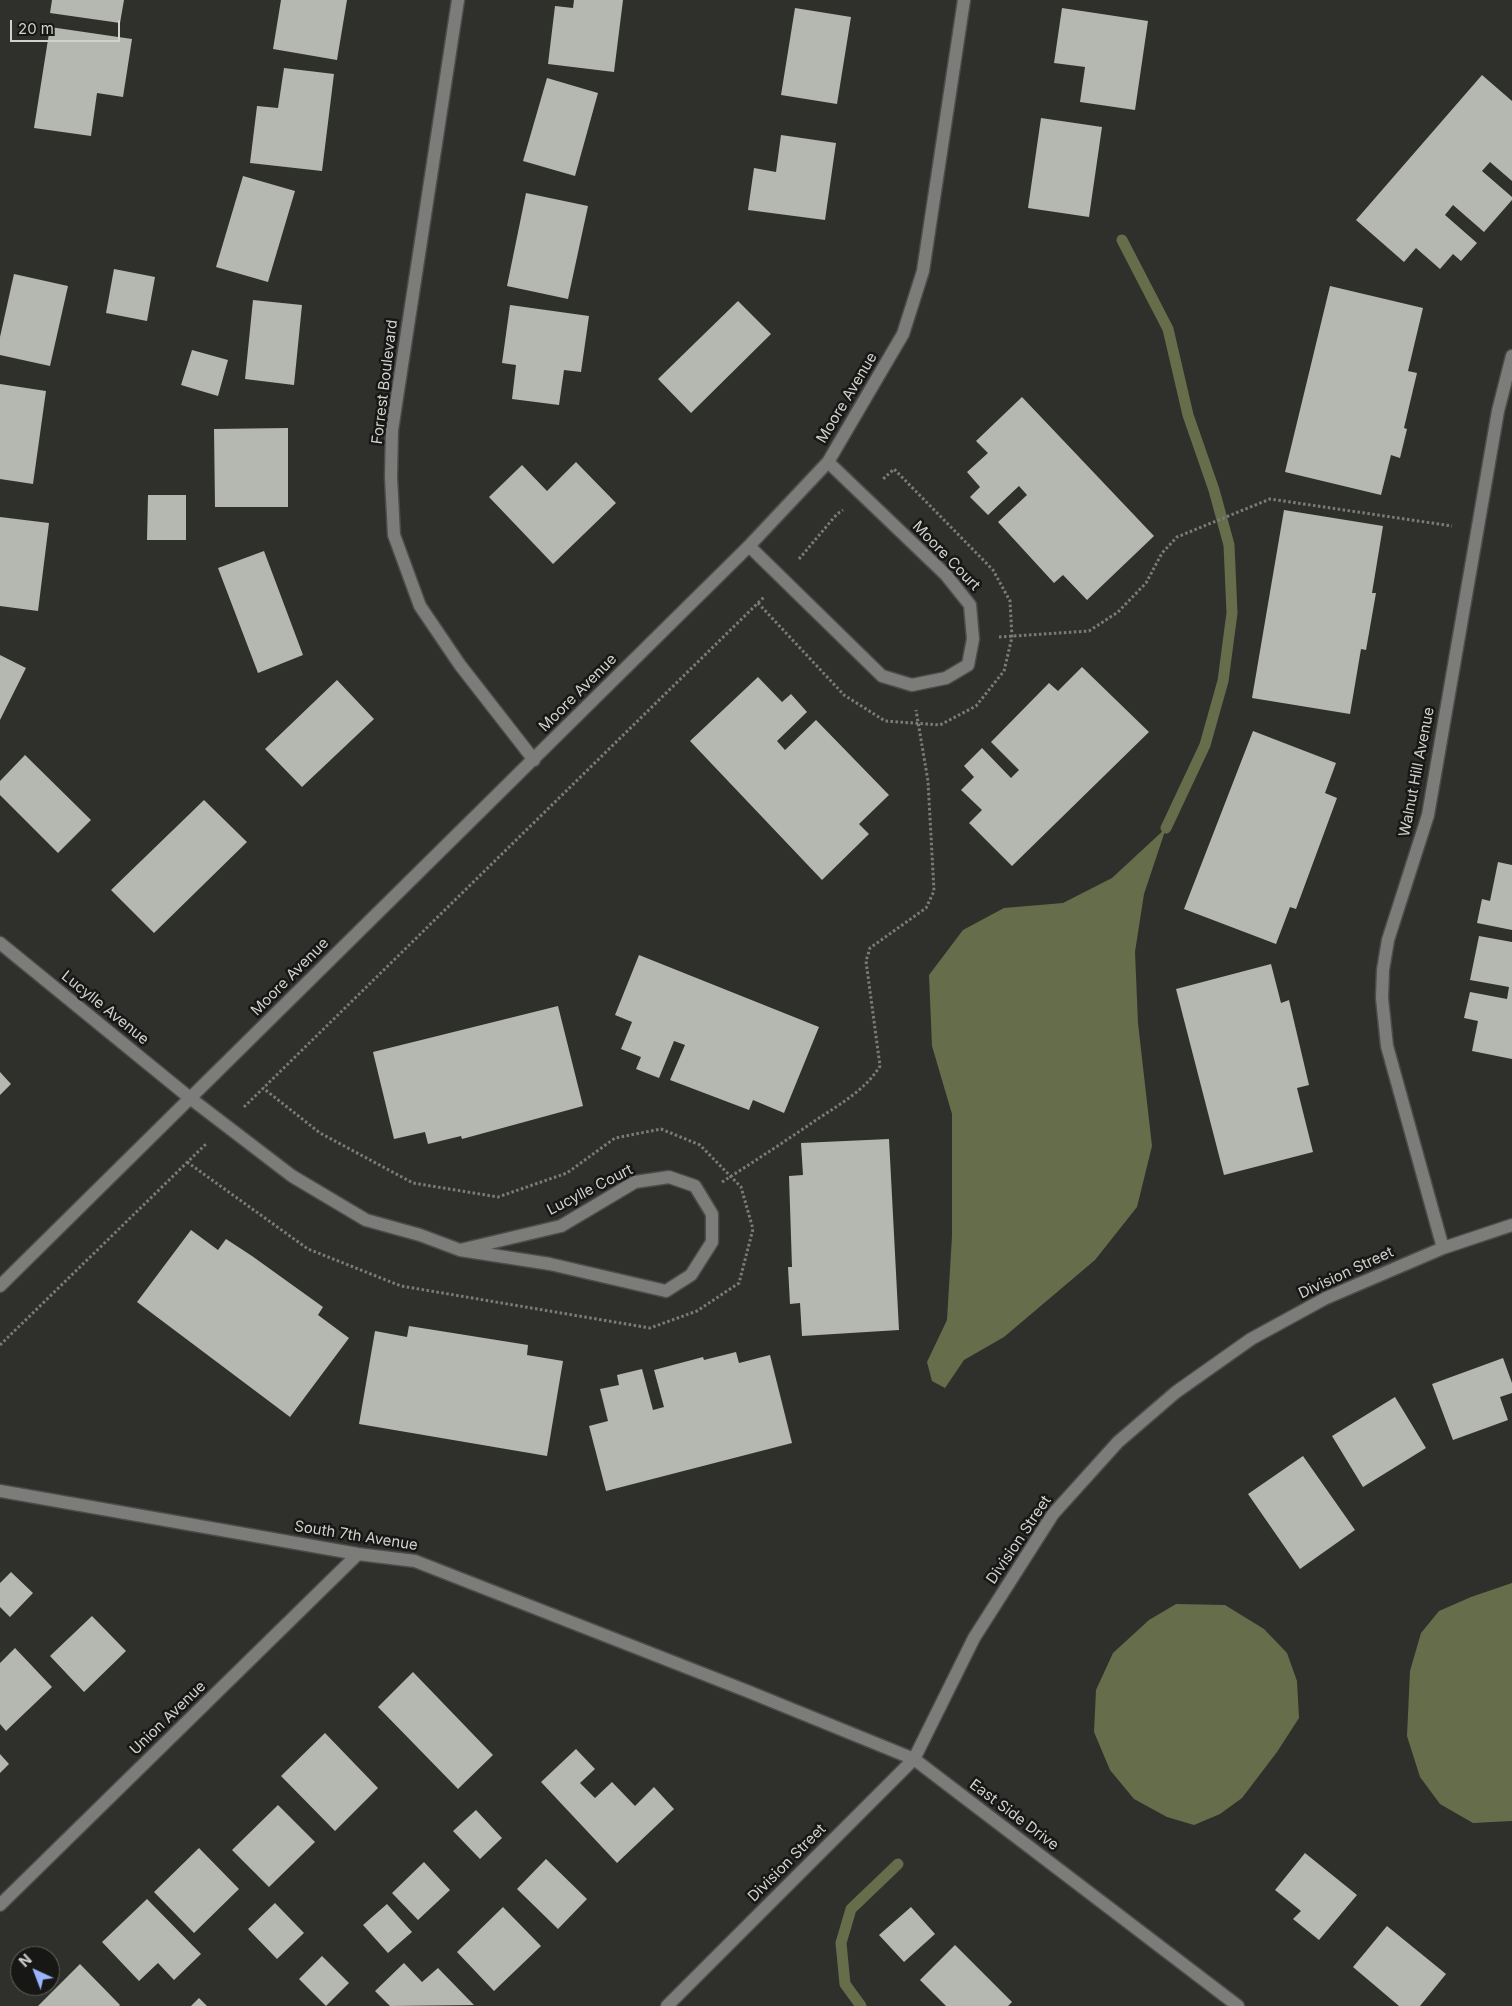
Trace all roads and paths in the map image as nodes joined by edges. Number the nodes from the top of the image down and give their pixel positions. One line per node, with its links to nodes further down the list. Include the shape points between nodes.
1 (458, 0): 14 (street, Forrest Boulevard, via 392,430 394,534 420,606 460,665)
2 (964, 0): 4 (street, Moore Avenue, via 923,271 904,334)
3 (1512, 356): 6 (street, Walnut Hill Avenue, via 1498,411)
4 (828, 462): 5 (street, Moore Court); 7 (street, Moore Avenue)
5 (863, 497): 8 (path, via 837,514); 10 (path, via 894,469 993,570 1010,601); 11 (street, Moore Court, via 946,575 970,605)
6 (1478, 529): 10 (path, via 1270,499 1177,537 1162,553 1140,589 1118,612 1089,631); 20 (street, Walnut Hill Avenue, via 1428,815 1388,940 1382,998 1387,1046)
7 (749, 546): 8 (street, Moore Court); 14 (street, Moore Avenue)
8 (783, 578): 9 (path); 12 (street, Moore Court, via 882,676)
9 (758, 603): 13 (path, via 844,695 885,721); 17 (path)
10 (1012, 637): 11 (path); 13 (path, via 1004,671 976,706 940,725)
11 (973, 639): 12 (street, Moore Court, via 968,665 946,678)
12 (912, 685): 13 (path)
13 (919, 725): 18 (path, via 928,781 934,891 926,908 870,948 866,961 880,1066 871,1081 844,1101)
14 (534, 760): 16 (street, Moore Avenue)
15 (0, 944): 16 (street, Lucylle Avenue)
16 (190, 1098): 17 (street, Lucylle Court); 22 (street, Moore Avenue)
17 (225, 1125): 21 (street, Lucylle Court, via 292,1176 366,1220); 23 (path)
18 (701, 1196): 21 (street, Lucylle Court, via 695,1186 669,1177 635,1182 561,1226); 21 (street, Lucylle Court, via 712,1214 712,1242 690,1275 666,1291 550,1264)
19 (1512, 1225): 20 (street, Division Street)
20 (1443, 1248): 27 (street, Division Street, via 1326,1298 1251,1339 1176,1392 1118,1442 1053,1514 974,1638)
21 (460, 1250)
22 (0, 1286)
23 (0, 1345)
24 (0, 1491): 25 (street, South 7th Avenue)
25 (358, 1554): 26 (street, South 7th Avenue, via 415,1561); 28 (street, Union Avenue)
26 (747, 1691): 27 (street, East Side Drive)
27 (914, 1759): 29 (street, Division Street); 30 (street, East Side Drive)
28 (0, 1905)
29 (667, 2006)
30 (1238, 2006)

